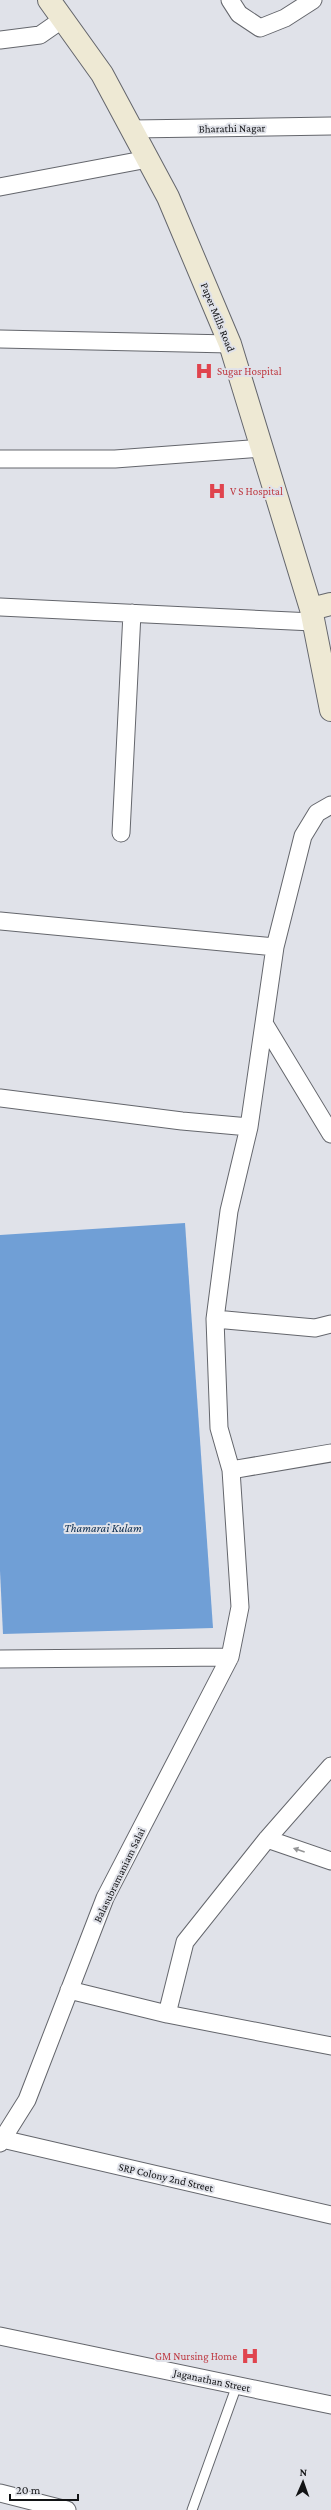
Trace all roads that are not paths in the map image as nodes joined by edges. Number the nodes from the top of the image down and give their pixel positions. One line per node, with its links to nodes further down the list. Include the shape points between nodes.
1 (49, 0): 4 (main road, Paper Mills Road)
2 (230, 0): 3 (street, via 240,14 260,28 285,18)
3 (313, 0)
4 (63, 19): 5 (street, via 40,35); 7 (main road, Paper Mills Road, via 102,74)
5 (0, 40)
6 (331, 126): 7 (street, Bharathi Nagar)
7 (132, 130): 8 (main road, Paper Mills Road)
8 (148, 159): 9 (street); 11 (main road, Paper Mills Road, via 168,197)
9 (0, 187)
10 (0, 339): 11 (street)
11 (230, 344): 12 (main road, Paper Mills Road)
12 (262, 448): 13 (street, via 115,459); 15 (main road, Paper Mills Road)
13 (0, 459)
14 (0, 606): 16 (street)
15 (318, 612): 16 (street); 17 (main road, Paper Mills Road)
16 (132, 613): 19 (street)
17 (331, 710)
18 (331, 805): 21 (street, Balasubramaniam Salai, via 317,813 303,836)
19 (121, 833)
20 (0, 921): 21 (street)
21 (275, 947): 22 (street, Balasubramaniam Salai)
22 (265, 1025): 24 (street, Balasubramaniam Salai); 25 (street)
23 (0, 1098): 24 (street)
24 (249, 1127): 26 (street, Balasubramaniam Salai, via 229,1211)
25 (331, 1134)
26 (215, 1319): 27 (street, via 315,1328); 29 (street, Balasubramaniam Salai, via 219,1428)
27 (331, 1324)
28 (331, 1453): 29 (street)
29 (231, 1470): 30 (street, Balasubramaniam Salai, via 240,1608)
30 (230, 1657): 31 (street); 35 (street, Balasubramaniam Salai, via 105,1898)
31 (0, 1658)
32 (331, 1766): 33 (street)
33 (267, 1839): 34 (street, one-way to 33); 36 (street, via 185,1942)
34 (331, 1861)
35 (69, 1990): 36 (street); 38 (street, Balasubramaniam Salai, via 27,2100)
36 (167, 2014): 37 (street)
37 (331, 2046)
38 (1, 2141): 39 (street, SRP Colony 2nd Street)
39 (331, 2215)
40 (0, 2336): 41 (street, Jaganathan Street)
41 (237, 2385): 42 (street, Jaganathan Street); 45 (lane)
42 (331, 2405)
43 (0, 2493): 44 (street)
44 (67, 2510)
45 (192, 2510)

